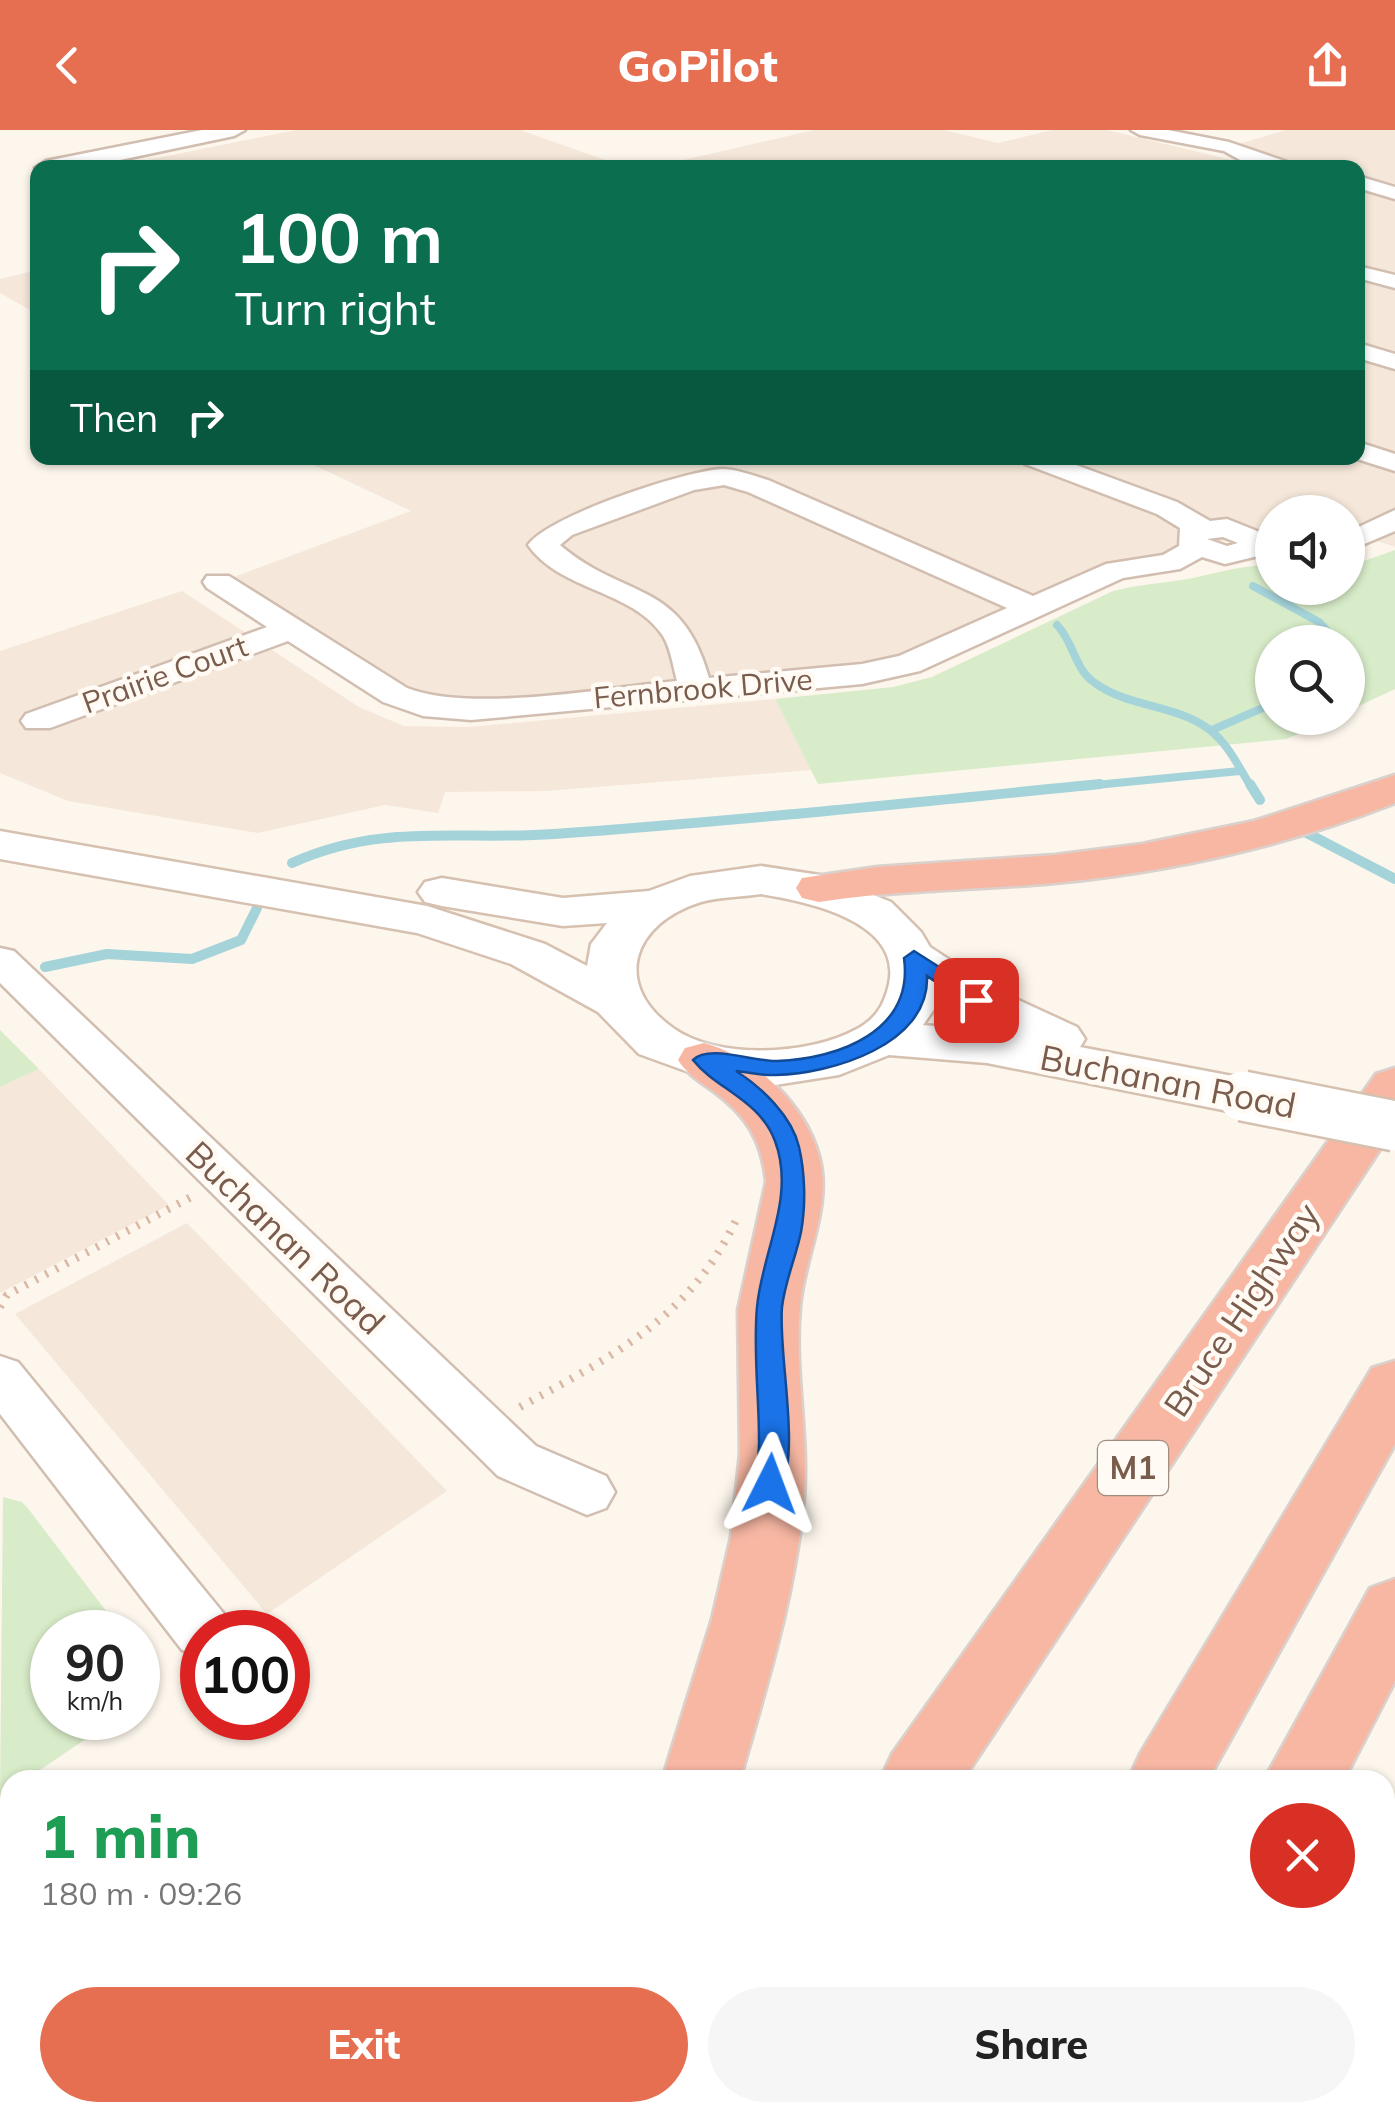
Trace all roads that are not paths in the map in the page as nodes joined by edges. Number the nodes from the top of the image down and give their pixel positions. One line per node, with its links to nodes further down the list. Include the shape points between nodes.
1 (234, 130): 3 (main road)
2 (1140, 130): 4 (street, via 1238,144)
3 (112, 160)
4 (1264, 160)
5 (1365, 184): 6 (street)
6 (1392, 190)
7 (1365, 274): 8 (street)
8 (1395, 282)
9 (1365, 352): 10 (street)
10 (1395, 362)
11 (1365, 452): 12 (street)
12 (1395, 463)
13 (1053, 465): 16 (street, via 1168,508)
14 (1395, 518): 15 (street)
15 (1365, 535)
16 (1200, 538): 17 (street, via 1236,554); 19 (street, Fernbrook Drive, via 1170,563 1116,570)
17 (1255, 548)
18 (218, 582): 20 (street, Fernbrook Drive)
19 (1031, 607): 21 (street, Fernbrook Drive, via 909,664); 21 (street, via 724,476 562,529 542,546 559,564 676,630)
20 (291, 629): 21 (street, Fernbrook Drive, via 394,695 423,706 470,710); 22 (street, Prairie Court)
21 (696, 690)
22 (38, 721)
23 (1395, 788): 26 (highway, via 1286,828 1179,852)
24 (0, 846): 25 (main road)
25 (90, 864): 27 (main road, via 416,888 534,910); 30 (main road, via 444,924 528,954)
26 (819, 888): 27 (main road, via 728,882); 28 (main road, via 887,921)
27 (654, 905): 30 (main road, via 628,924 612,948 607,974)
28 (914, 958): 31 (main road, via 918,982 910,1006); 34 (main road, Buchanan Road, via 1042,1033)
29 (0, 960): 40 (street, Buchanan Road, via 517,1461)
30 (615, 1001): 32 (main road, via 648,1036)
31 (880, 1038): 32 (main road, via 844,1056 800,1066 751,1068); 34 (main road, Buchanan Road, via 987,1046)
32 (704, 1060): 43 (highway, via 773,1117 786,1141 794,1203 770,1306 774,1455 765,1540)
33 (1395, 1086): 44 (highway, Bruce Highway / M1)
34 (1247, 1090): 35 (main road, Buchanan Road); 36 (main road, Buchanan Road, bridge)
35 (1395, 1112)
36 (1395, 1126)
37 (0, 1376): 39 (street)
38 (1395, 1386): 45 (highway)
39 (18, 1432): 41 (street)
40 (586, 1492)
41 (183, 1610)
42 (1395, 1610): 46 (highway)
43 (703, 1770)
44 (926, 1770)
45 (1173, 1770)
46 (1308, 1770)

